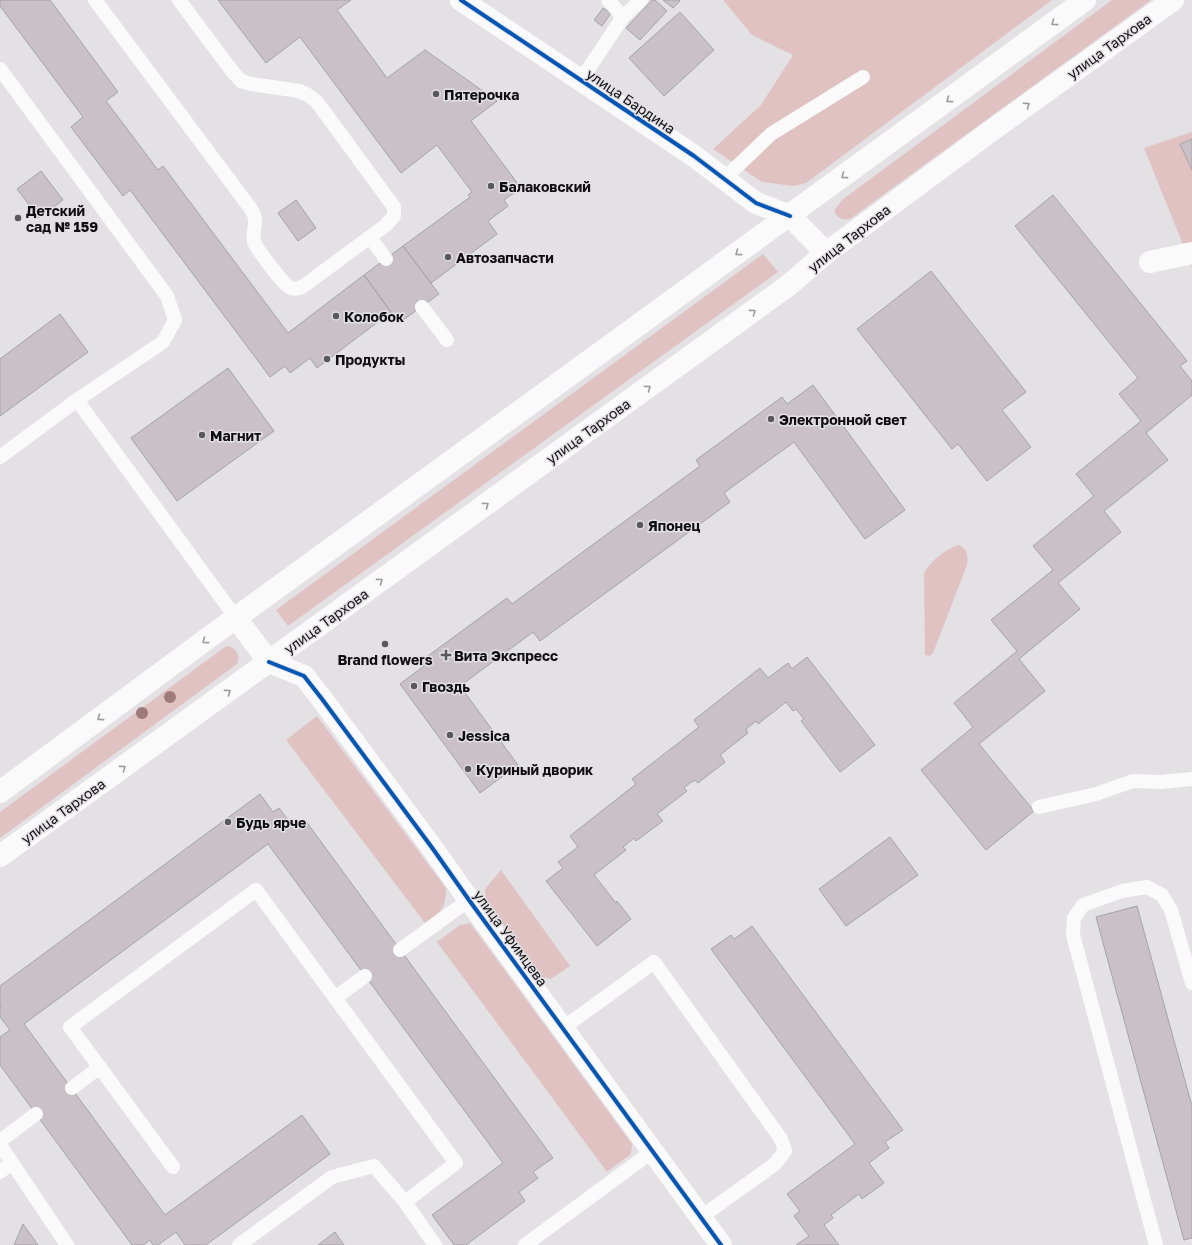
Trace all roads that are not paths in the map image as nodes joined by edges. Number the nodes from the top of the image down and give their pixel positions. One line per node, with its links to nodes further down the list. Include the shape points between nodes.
1 (95, 0): 14 (lane, via 256,216 254,241 283,282 290,288 298,289)
2 (179, 0): 14 (lane, via 241,81 299,91 317,102 394,207 394,216)
3 (461, 0): 11 (main road, улица Бардина)
4 (608, 0): 8 (lane)
5 (641, 0): 8 (lane)
6 (1085, 0): 13 (main road, one-way to 13)
7 (1173, 0): 15 (main road, улица Тархова, one-way to 7)
8 (624, 17): 11 (lane)
9 (0, 69): 21 (lane, via 167,296 175,320 163,342)
10 (863, 77): 12 (lane, via 771,134)
11 (581, 80): 12 (main road, улица Бардина)
12 (724, 179): 13 (main road, улица Бардина, via 756,203)
13 (790, 216): 15 (main road); 23 (main road, one-way to 23)
14 (370, 237): 17 (lane)
15 (826, 253): 24 (main road, улица Тархова, one-way to 15, via 789,285)
16 (1192, 253): 18 (main road)
17 (386, 259)
18 (1150, 262)
19 (422, 307): 20 (lane)
20 (447, 340)
21 (77, 400): 22 (lane); 23 (lane)
22 (0, 457)
23 (236, 618): 24 (main road); 26 (main road, one-way to 26)
24 (269, 662): 28 (main road, улица Тархова, one-way to 24); 29 (main road, улица Уфимцева, via 304,676)
25 (1192, 779): 27 (lane, via 1133,781 1096,794)
26 (0, 792)
27 (1039, 807)
28 (0, 856)
29 (469, 900): 30 (lane); 34 (main road, улица Уфимцева)
30 (400, 950)
31 (365, 976): 33 (lane)
32 (1192, 983): 51 (lane, via 1171,910 1162,895 1147,887 1122,890 1084,905 1074,918 1073,935)
33 (336, 998): 35 (lane, via 256,890 70,1027); 44 (lane, via 456,1163)
34 (563, 1028): 40 (main road, улица Уфимцева); 45 (lane, via 654,962 781,1139 785,1151 775,1164)
35 (100, 1067): 36 (lane); 42 (lane)
36 (72, 1088)
37 (36, 1114): 38 (lane)
38 (0, 1141)
39 (0, 1145): 41 (lane)
40 (653, 1151): 45 (main road, улица Уфимцева); 49 (lane)
41 (12, 1163): 43 (lane); 46 (lane)
42 (173, 1167)
43 (0, 1172)
44 (405, 1202): 47 (lane, via 374,1166 332,1177); 48 (lane)
45 (701, 1217): 50 (main road, улица Уфимцева)
46 (67, 1245)
47 (239, 1245)
48 (435, 1245)
49 (525, 1245)
50 (721, 1245)
51 (1156, 1245)

